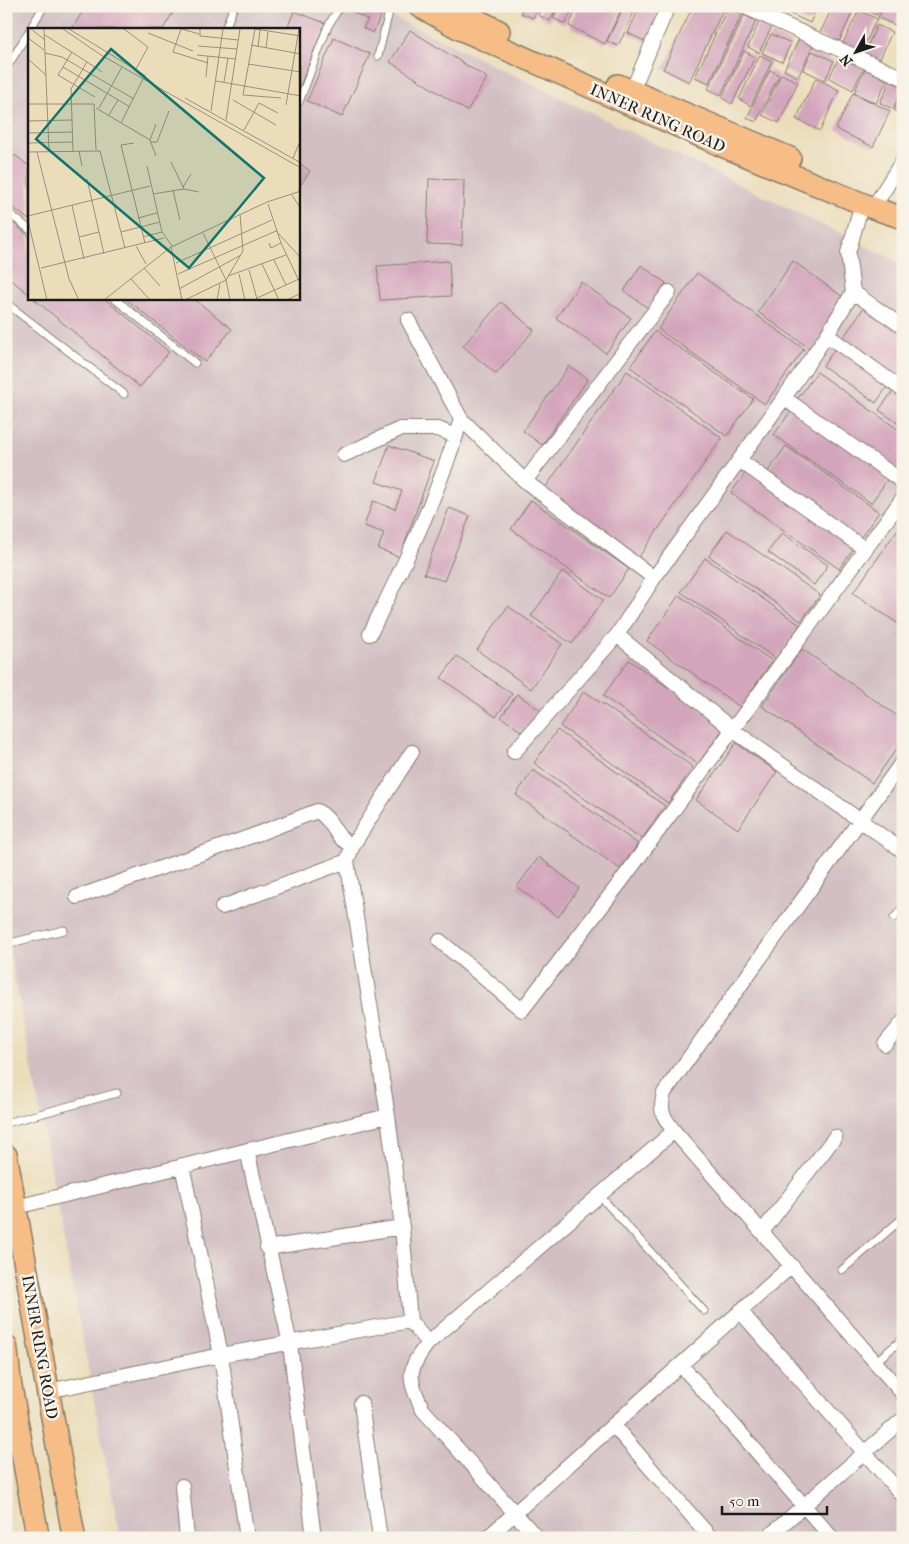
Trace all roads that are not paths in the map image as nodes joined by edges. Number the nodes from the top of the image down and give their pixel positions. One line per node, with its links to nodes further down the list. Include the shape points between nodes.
1 (44, 6): 9 (lane)
2 (234, 6): 10 (lane)
3 (340, 6): 16 (lane, via 328,26)
4 (392, 6): 12 (lane)
5 (419, 6): 18 (main road, INNER RING ROAD, via 460,30 727,148)
6 (450, 6): 15 (main road, INNER RING ROAD, via 486,26)
7 (668, 6): 15 (street)
8 (743, 6): 14 (street)
9 (31, 28)
10 (226, 28)
11 (28, 33): 13 (lane)
12 (378, 56)
13 (6, 69)
14 (903, 78)
15 (632, 91): 18 (main road, INNER RING ROAD, via 832,176)
16 (300, 99)
17 (903, 160): 18 (street)
18 (872, 203): 19 (main road, INNER RING ROAD); 21 (main road, INNER RING ROAD); 24 (street, via 848,253)
19 (903, 205)
20 (6, 211): 22 (lane)
21 (903, 218)
22 (28, 228)
23 (669, 292): 38 (street)
24 (854, 292): 28 (street); 29 (street)
25 (116, 300): 30 (lane)
26 (6, 303): 32 (lane)
27 (408, 320): 34 (street)
28 (903, 327)
29 (827, 335): 31 (street); 33 (street)
30 (195, 363)
31 (903, 390)
32 (124, 394)
33 (784, 398): 37 (street); 39 (street)
34 (461, 419): 35 (street); 38 (street)
35 (456, 436): 36 (street, via 438,429 400,429); 43 (street, via 420,531)
36 (344, 455)
37 (739, 460): 41 (street); 42 (street)
38 (525, 481): 42 (street)
39 (903, 482)
40 (903, 498): 41 (street)
41 (865, 549): 45 (street)
42 (654, 578): 44 (street)
43 (370, 634)
44 (617, 635): 45 (street); 47 (street)
45 (733, 730): 49 (street); 58 (street, via 522,1010)
46 (412, 752): 50 (street)
47 (514, 752)
48 (903, 761): 49 (street)
49 (860, 820): 51 (street); 65 (street, via 664,1093 663,1116)
50 (353, 845): 52 (street); 53 (street, via 338,837 324,815 317,811)
51 (903, 850)
52 (347, 861): 54 (street); 63 (street)
53 (77, 897)
54 (222, 907)
55 (903, 907): 56 (lane)
56 (894, 918)
57 (64, 930): 59 (lane)
58 (440, 941)
59 (6, 944)
60 (903, 1022): 61 (street)
61 (885, 1044)
62 (117, 1093): 64 (lane)
63 (388, 1116): 67 (street); 73 (street)
64 (6, 1123)
65 (674, 1131): 70 (street); 74 (street)
66 (835, 1137): 74 (street)
67 (247, 1150): 69 (street); 75 (street)
68 (6, 1156): 71 (highway, INNER RING ROAD)
69 (182, 1165): 71 (street); 85 (street)
70 (599, 1195): 78 (lane); 82 (street)
71 (16, 1207): 88 (highway, INNER RING ROAD)
72 (903, 1218): 77 (lane)
73 (402, 1227): 75 (street); 80 (street)
74 (762, 1232): 76 (street)
75 (267, 1248): 83 (street)
76 (791, 1266): 79 (street); 86 (street)
77 (842, 1270)
78 (704, 1311)
79 (740, 1311): 87 (street); 94 (street)
80 (410, 1321): 82 (street); 83 (street)
81 (903, 1339): 86 (lane)
82 (428, 1343): 98 (street, via 413,1364 411,1376 413,1390 423,1410)
83 (290, 1344): 85 (street); 103 (street)
84 (6, 1347): 93 (highway, INNER RING ROAD)
85 (220, 1355): 88 (street); 102 (street)
86 (875, 1362): 89 (street)
87 (681, 1364): 92 (street); 97 (street)
88 (48, 1391): 100 (highway, INNER RING ROAD)
89 (903, 1394)
90 (361, 1404): 104 (street)
91 (903, 1419): 94 (street)
92 (613, 1425): 98 (street); 107 (street)
93 (14, 1443): 99 (highway, INNER RING ROAD)
94 (864, 1452): 96 (street); 97 (street)
95 (182, 1486): 101 (street)
96 (903, 1496)
97 (803, 1506): 108 (street); 109 (street)
98 (514, 1512): 105 (street); 106 (street)
99 (38, 1538)
100 (74, 1538)
101 (187, 1538)
102 (247, 1538)
103 (314, 1538)
104 (380, 1538)
105 (487, 1538)
106 (537, 1538)
107 (711, 1538)
108 (767, 1538)
109 (832, 1538)

